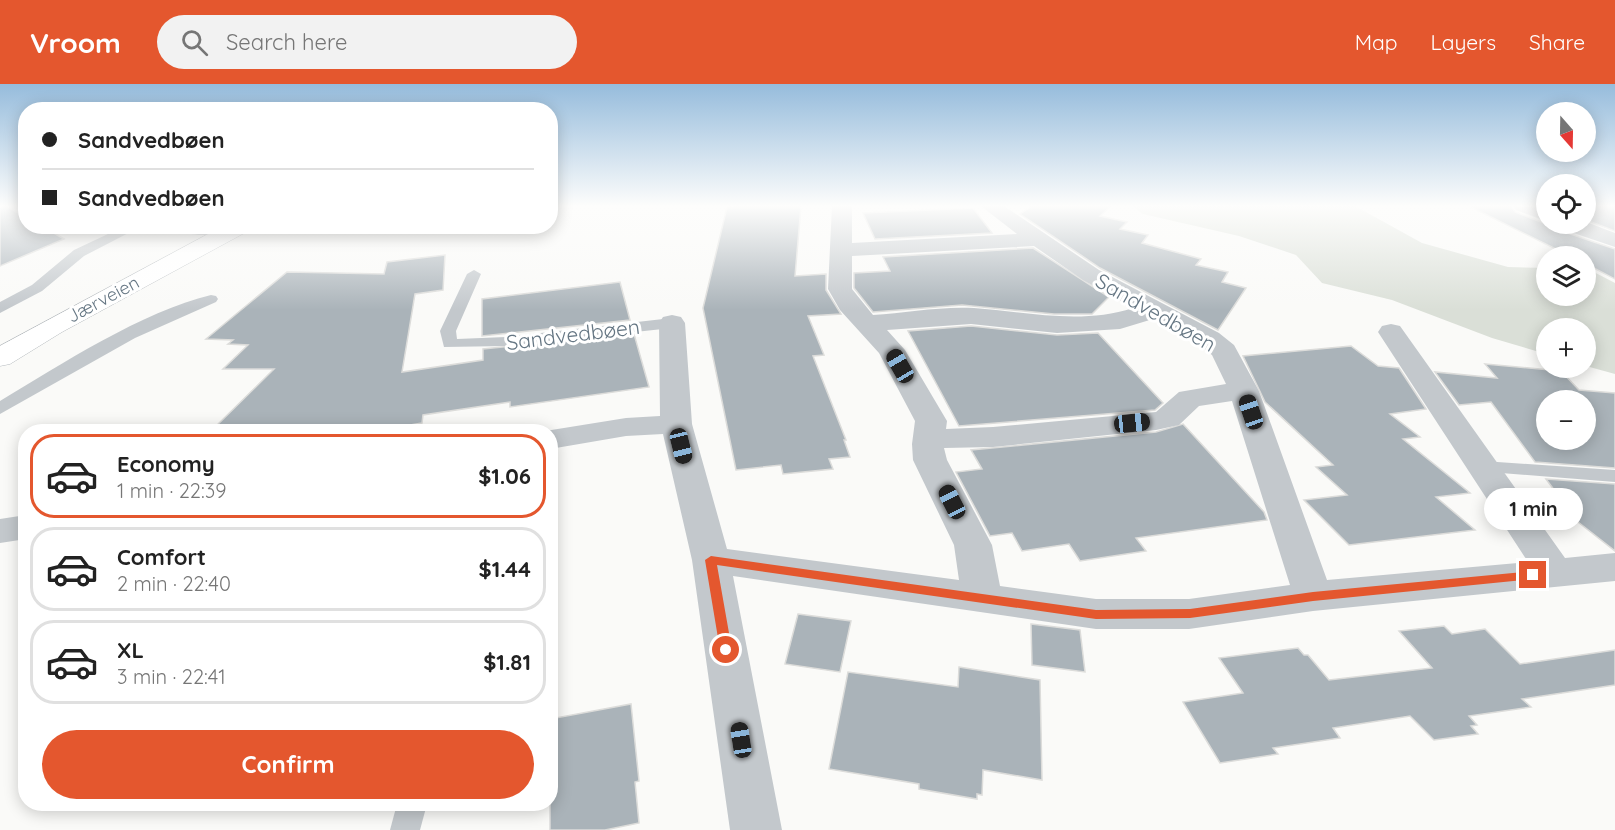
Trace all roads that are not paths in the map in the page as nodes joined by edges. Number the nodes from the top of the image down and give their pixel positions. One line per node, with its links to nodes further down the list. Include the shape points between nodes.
1 (105, 241): 10 (lane, via 79,253 37,288)
2 (182, 241): 15 (main road, Jærveien)
3 (213, 241): 16 (main road, Jærveien)
4 (842, 241): 7 (street)
5 (1007, 241): 7 (street)
6 (1042, 241): 11 (street, Sandvedbøen, via 1091,275)
7 (842, 250): 13 (street, via 840,289)
8 (474, 274): 12 (lane, Sandvedbøen, via 448,331 450,345 493,344 612,327)
9 (211, 299): 18 (lane, via 112,344)
10 (0, 308)
11 (1154, 310): 13 (street, via 1120,321 1057,325 971,316); 17 (street, Sandvedbøen, via 1224,351)
12 (672, 323): 19 (street, Sandvedbøen)
13 (867, 323): 21 (street, via 891,350 931,421)
14 (1391, 332): 22 (street)
15 (0, 342)
16 (0, 358)
17 (1244, 391): 21 (street, via 1190,398 1167,418 1156,421 993,437); 29 (street, Sandvedbøen)
18 (0, 409)
19 (676, 424): 20 (street, via 626,427); 26 (street, Sandvedbøen)
20 (558, 439)
21 (928, 439): 30 (street, via 930,460 974,545)
22 (1484, 467): 23 (lane); 28 (street)
23 (1615, 476)
24 (18, 528): 25 (street)
25 (0, 531)
26 (711, 560): 30 (street); 33 (street, Sandvedbøen)
27 (1615, 567): 28 (street)
28 (1555, 573): 29 (street)
29 (1313, 596): 30 (street, via 1190,614 1096,615)
30 (982, 598)
31 (410, 811): 32 (lane)
32 (405, 830)
33 (756, 830)

